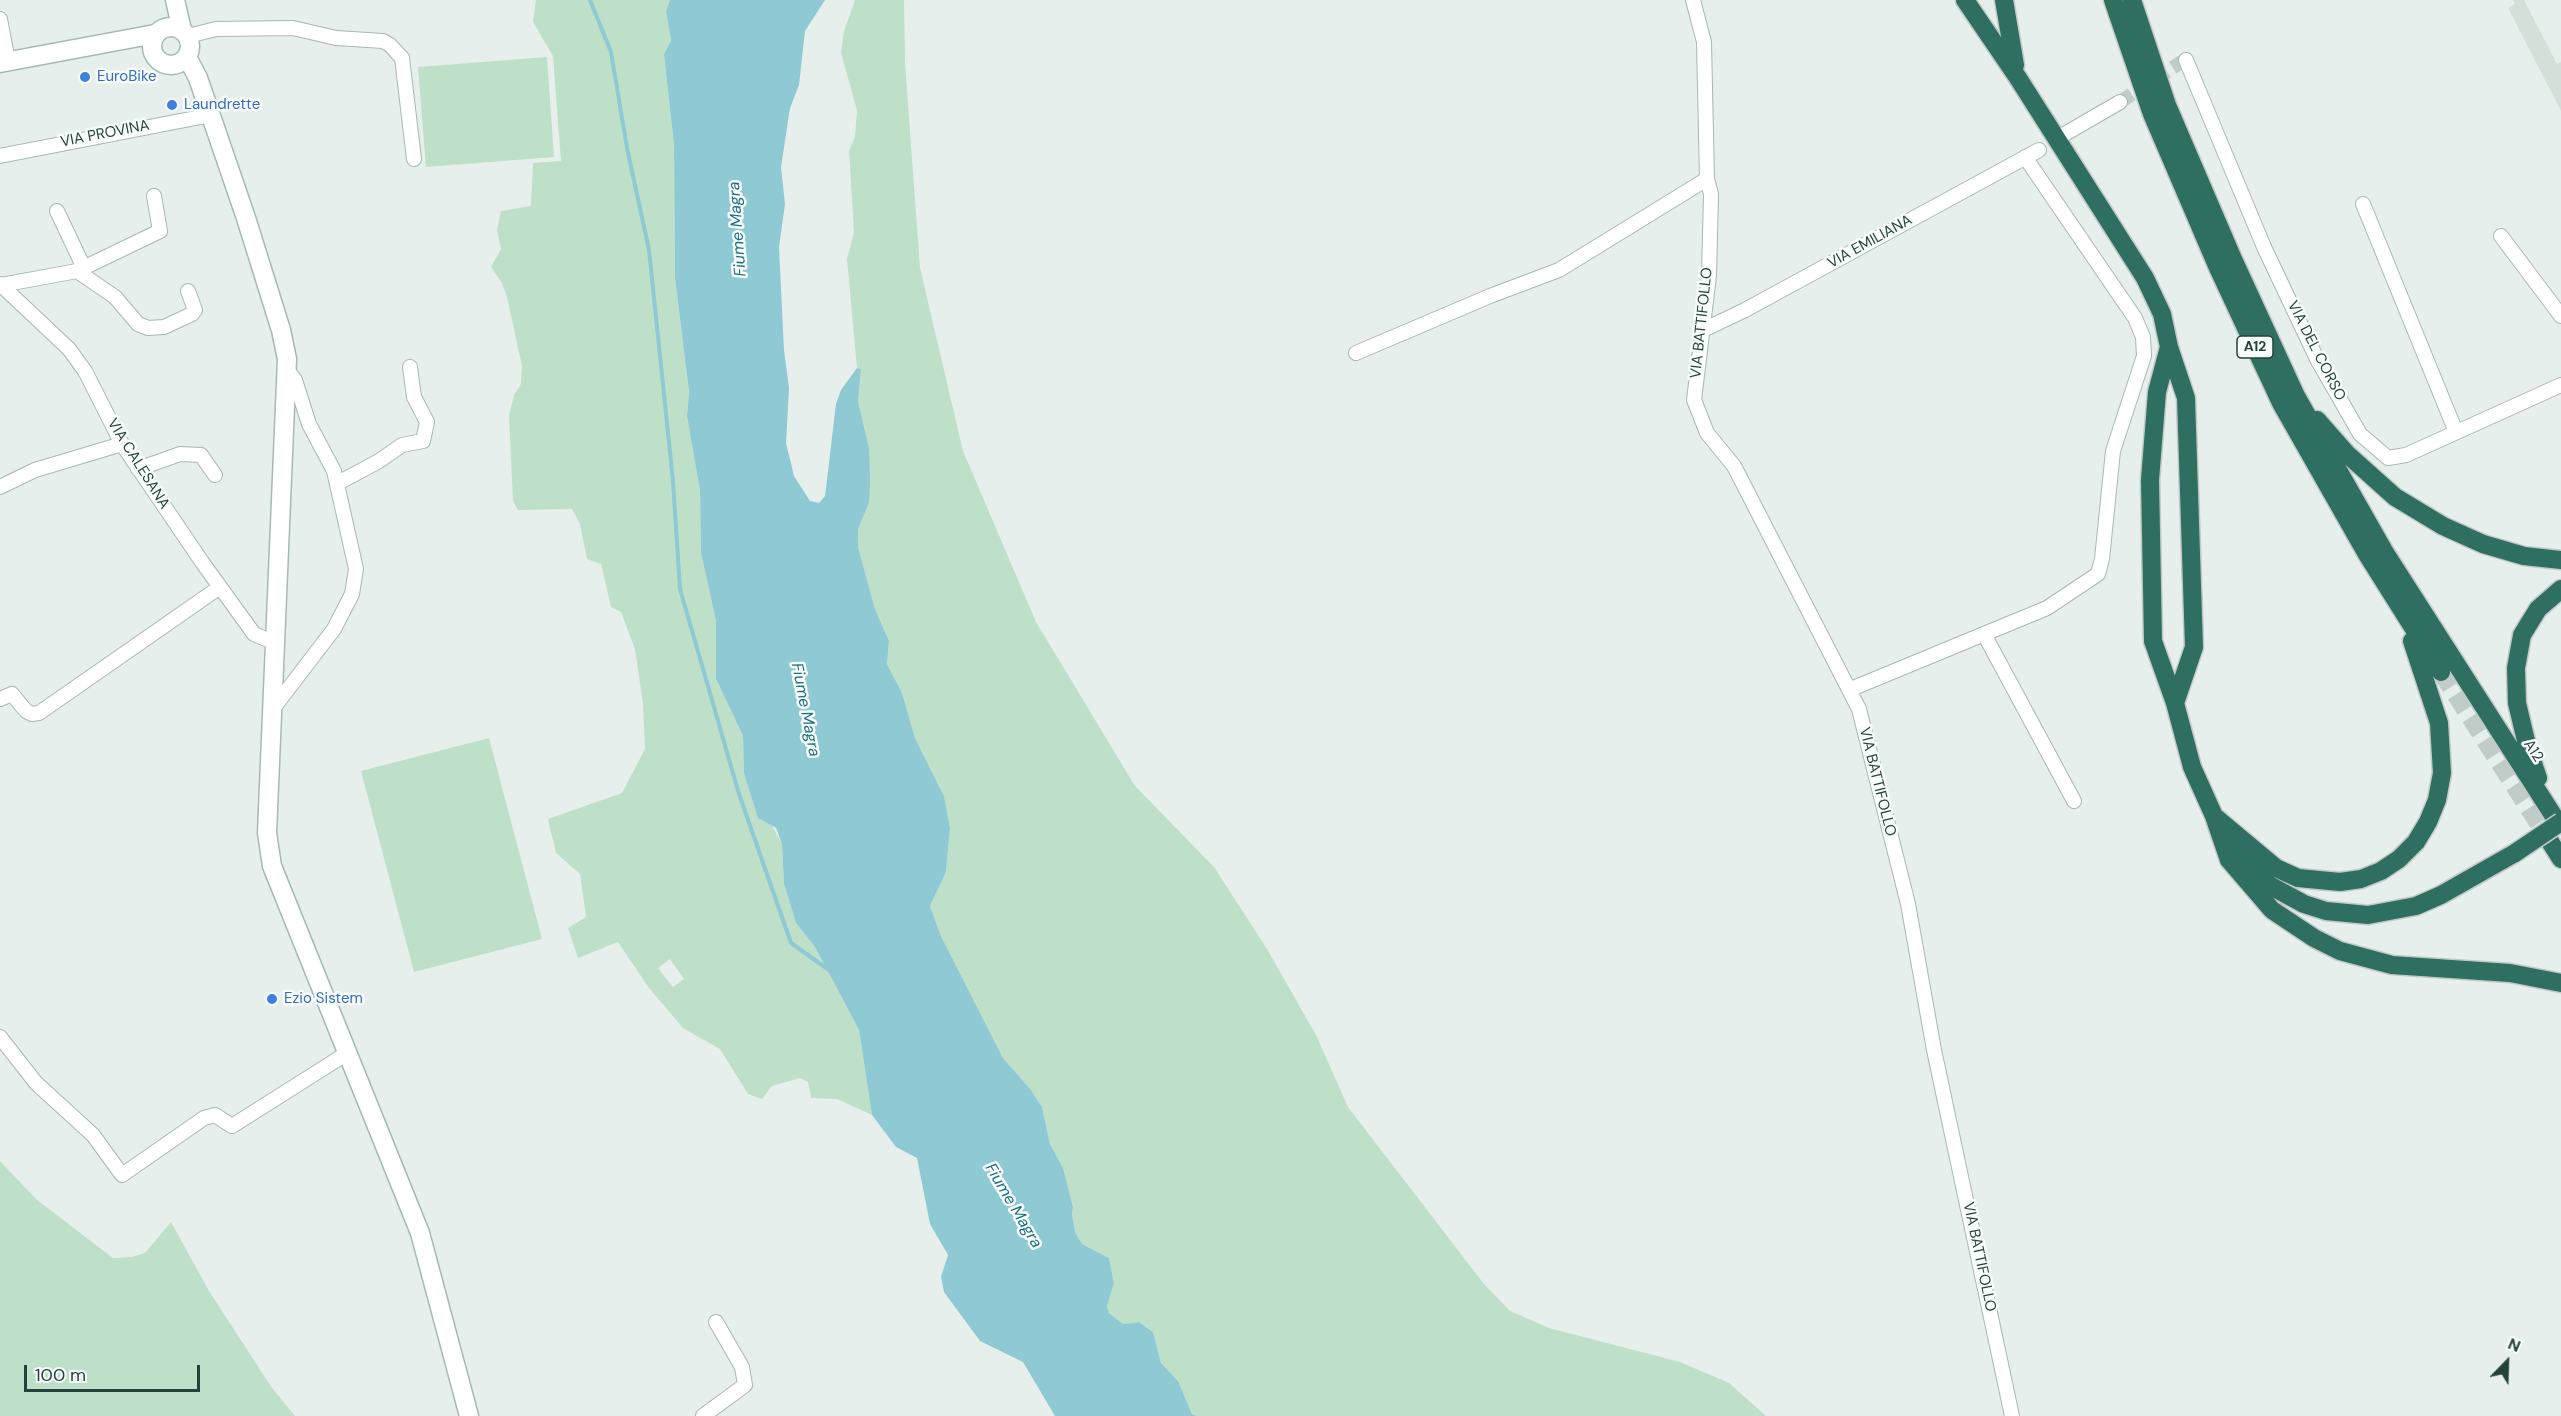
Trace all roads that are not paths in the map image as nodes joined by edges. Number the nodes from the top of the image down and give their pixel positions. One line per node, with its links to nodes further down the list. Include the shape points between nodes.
1 (174, 0): 8 (main road)
2 (1693, 0): 20 (street, VIA BATTIFOLLO, via 1704,42)
3 (1965, 0): 12 (highway)
4 (2004, 0): 12 (highway)
5 (2113, 0): 45 (highway, A12 / A12, via 2151,114 2276,393 2308,455)
6 (2132, 0): 35 (highway, A12 / A12, via 2167,105)
7 (0, 19): 11 (street)
8 (169, 36): 10 (main road, via 190,47); 10 (main road, via 160,63); 11 (main road); 19 (street, via 216,29 293,28 390,45 402,58)
9 (2186, 60): 36 (street, VIA DEL CORSO, via 2264,248 2317,359 2360,434 2388,458 2406,455)
10 (180, 61): 14 (main road, via 201,90)
11 (4, 62)
12 (2018, 78): 30 (highway, via 2145,278 2163,314)
13 (2120, 102): 15 (street)
14 (211, 115): 17 (street, VIA PROVINA); 33 (main road, via 281,330)
15 (2063, 135)
16 (2038, 150): 18 (street, VIA EMILIANA)
17 (0, 156)
18 (2025, 157): 29 (street, VIA EMILIANA); 46 (street, via 2135,318 2143,337 2144,356 2113,451 2098,574 2047,608)
19 (414, 159)
20 (1707, 179): 29 (street, VIA BATTIFOLLO, via 1711,194 1709,276); 31 (street, via 1559,270)
21 (154, 196): 25 (street, via 160,231)
22 (2363, 204): 36 (street)
23 (57, 211): 25 (street)
24 (2501, 236): 28 (street)
25 (80, 269): 26 (street); 27 (street, via 115,297 138,324 148,328 164,327 192,314 195,310)
26 (1, 284): 37 (street, VIA CALESANA, via 69,349 85,371)
27 (188, 291)
28 (2561, 316)
29 (1701, 331): 49 (street, VIA BATTIFOLLO, via 1694,400 1707,433 1734,466)
30 (2169, 347): 51 (highway, via 2157,392 2150,480 2153,641); 51 (highway, via 2186,398 2194,647)
31 (1356, 353)
32 (410, 367): 40 (street, via 414,397 427,422 423,441 402,445)
33 (288, 371): 40 (street); 47 (main road)
34 (2561, 385): 36 (street, VIA DEL CORSO)
35 (2296, 396): 42 (highway, via 2347,454 2395,497 2483,544 2524,556); 54 (highway, A12 / A12, via 2384,551)
36 (2456, 432)
37 (122, 444): 38 (street, VIA CALESANA); 41 (street, via 35,470)
38 (138, 469): 39 (street, via 180,454 201,455); 43 (street, VIA CALESANA)
39 (215, 475)
40 (338, 483): 52 (street, via 356,570 352,594 333,629)
41 (0, 487)
42 (2561, 560)
43 (220, 586): 47 (street, VIA CALESANA, via 254,634); 50 (street, via 39,713 26,711 12,694)
44 (2561, 589): 54 (highway, via 2538,609 2522,635 2516,668 2517,704 2527,745)
45 (2399, 605): 48 (highway, A12 / A12); 55 (highway, via 2432,696 2442,747 2437,800 2416,842 2381,871 2340,882 2319,882 2276,868)
46 (1984, 634): 49 (street); 53 (street)
47 (275, 643): 52 (main road)
48 (2441, 672)
49 (1851, 689): 64 (street, VIA BATTIFOLLO, via 1908,904 1934,1050)
50 (0, 699)
51 (2175, 703): 55 (highway, via 2192,767)
52 (272, 710): 60 (main road, via 267,833 272,866)
53 (2074, 801)
54 (2554, 815): 55 (highway, bridge, via 2515,853 2441,896 2380,914 2347,915 2304,904 2269,885 2236,854)
55 (2214, 816): 58 (highway, via 2229,860 2240,876 2272,910 2313,938 2364,959 2392,965 2511,973)
56 (2549, 840): 57 (highway)
57 (2561, 859)
58 (2561, 983)
59 (0, 1037): 60 (street, via 36,1083 93,1135 122,1175 204,1118 215,1115 232,1126)
60 (349, 1052): 62 (main road, via 420,1233)
61 (716, 1322): 63 (street, via 742,1367 745,1385)
62 (469, 1416)
63 (703, 1416)
64 (2012, 1416)

